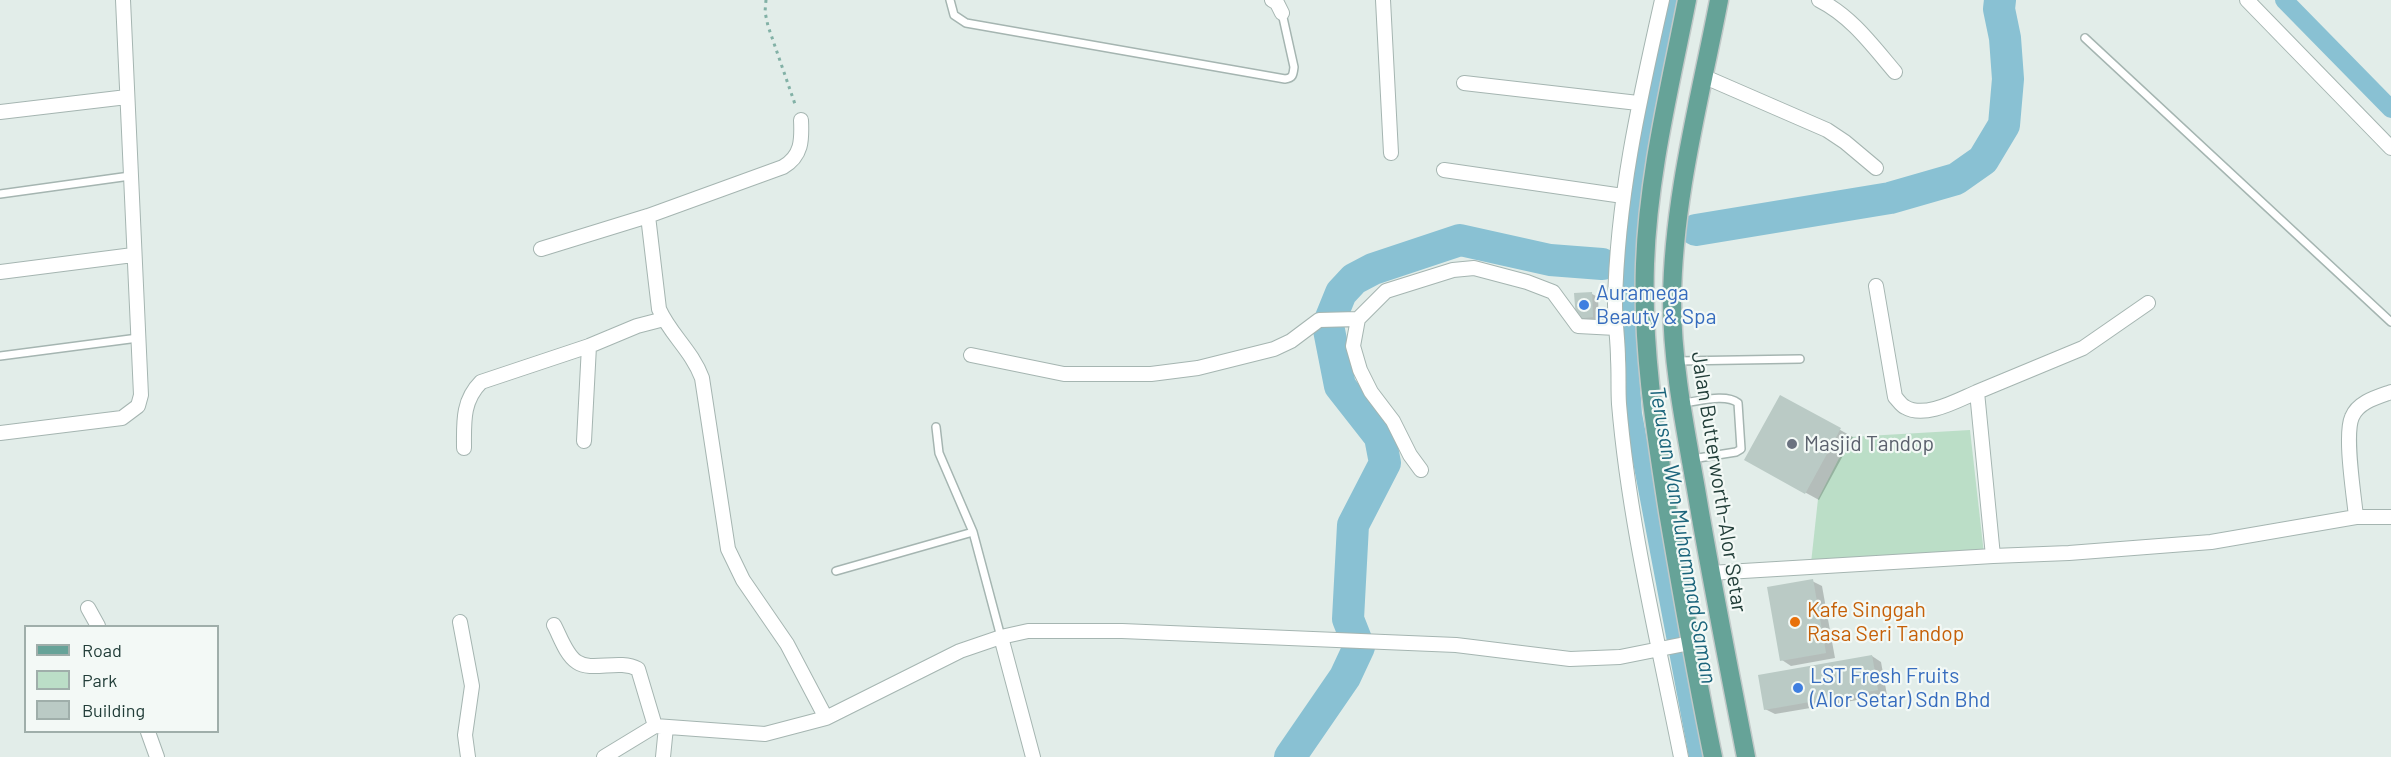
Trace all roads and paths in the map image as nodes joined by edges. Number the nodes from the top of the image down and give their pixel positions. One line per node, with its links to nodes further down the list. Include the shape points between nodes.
1 (123, 0): 16 (street)
2 (766, 0): 19 (path, via 768,26)
3 (950, 0): 11 (lane, via 954,15 966,23 1290,79 1294,67)
4 (1272, 0): 11 (street)
5 (1383, 0): 21 (street)
6 (1659, 0): 17 (street)
7 (1687, 0): 63 (main road, via 1650,204 1644,306 1650,401)
8 (1719, 0): 14 (main road, Jalan Butterworth-Alor Setar)
9 (1819, 0): 13 (street, via 1838,10)
10 (2247, 0): 20 (street)
11 (1282, 13)
12 (2085, 38): 35 (lane)
13 (1895, 72)
14 (1705, 76): 22 (street, via 1827,130); 42 (main road, Jalan Butterworth-Alor Setar, via 1681,199 1674,262)
15 (1464, 83): 17 (street)
16 (127, 97): 18 (street); 24 (street)
17 (1638, 103): 26 (street)
18 (0, 112)
19 (801, 120): 27 (street, via 799,152 793,161)
20 (2391, 147)
21 (1391, 153)
22 (1876, 168)
23 (1444, 170): 26 (street)
24 (130, 176): 25 (lane); 29 (street)
25 (0, 194)
26 (1623, 196): 36 (street)
27 (648, 216): 28 (street); 33 (street, via 656,293)
28 (541, 249)
29 (133, 255): 30 (street); 37 (street)
30 (0, 272)
31 (1876, 286): 43 (street, via 1896,397 1903,407 1940,409)
32 (2148, 303): 43 (street, via 2083,348)
33 (664, 319): 38 (street); 65 (street, via 689,352 702,378 724,530 735,567 787,644)
34 (1355, 319): 36 (street, via 1386,291 1453,270 1474,268 1553,292 1578,326); 39 (street, via 1319,320 1292,341 1274,349 1198,368 1151,374 1064,374); 51 (street, via 1353,346 1360,370)
35 (2391, 322)
36 (1616, 328): 64 (street, via 1626,457)
37 (138, 338): 40 (lane); 47 (street, via 141,395 132,413 122,418)
38 (589, 346): 48 (street); 49 (street, via 481,382 466,404)
39 (971, 355)
40 (0, 356)
41 (1800, 358): 42 (lane)
42 (1675, 362): 45 (main road, Jalan Butterworth-Alor Setar)
43 (1977, 392): 55 (street)
44 (2391, 392): 52 (street, via 2366,401 2352,416 2349,433)
45 (1682, 403): 50 (main road, Jalan Butterworth-Alor Setar); 50 (lane, via 1726,399 1738,403 1741,449)
46 (936, 427): 54 (lane, via 939,453)
47 (0, 433)
48 (584, 441)
49 (464, 448)
50 (1690, 460): 57 (main road, Jalan Butterworth-Alor Setar)
51 (1421, 470)
52 (2356, 517): 53 (street); 55 (street, via 2211,542)
53 (2391, 518)
54 (973, 532): 56 (lane); 62 (lane)
55 (1993, 556): 57 (street)
56 (836, 571)
57 (1710, 573): 75 (main road, Jalan Butterworth-Alor Setar)
58 (88, 608): 60 (street)
59 (460, 622): 69 (street, via 472,686 465,735)
60 (97, 625)
61 (554, 625): 66 (street, via 576,662 639,669)
62 (1000, 637): 64 (street, via 1028,631 1122,631 1456,645 1570,659); 65 (street, via 960,651); 72 (street)
63 (1690, 643): 64 (street); 74 (main road)
64 (1660, 650): 73 (street)
65 (826, 718): 66 (street, via 765,734)
66 (661, 727): 70 (street); 71 (street)
67 (148, 733): 68 (street)
68 (157, 757)
69 (468, 757)
70 (604, 757)
71 (663, 757)
72 (1033, 757)
73 (1681, 757)
74 (1713, 757)
75 (1746, 757)

